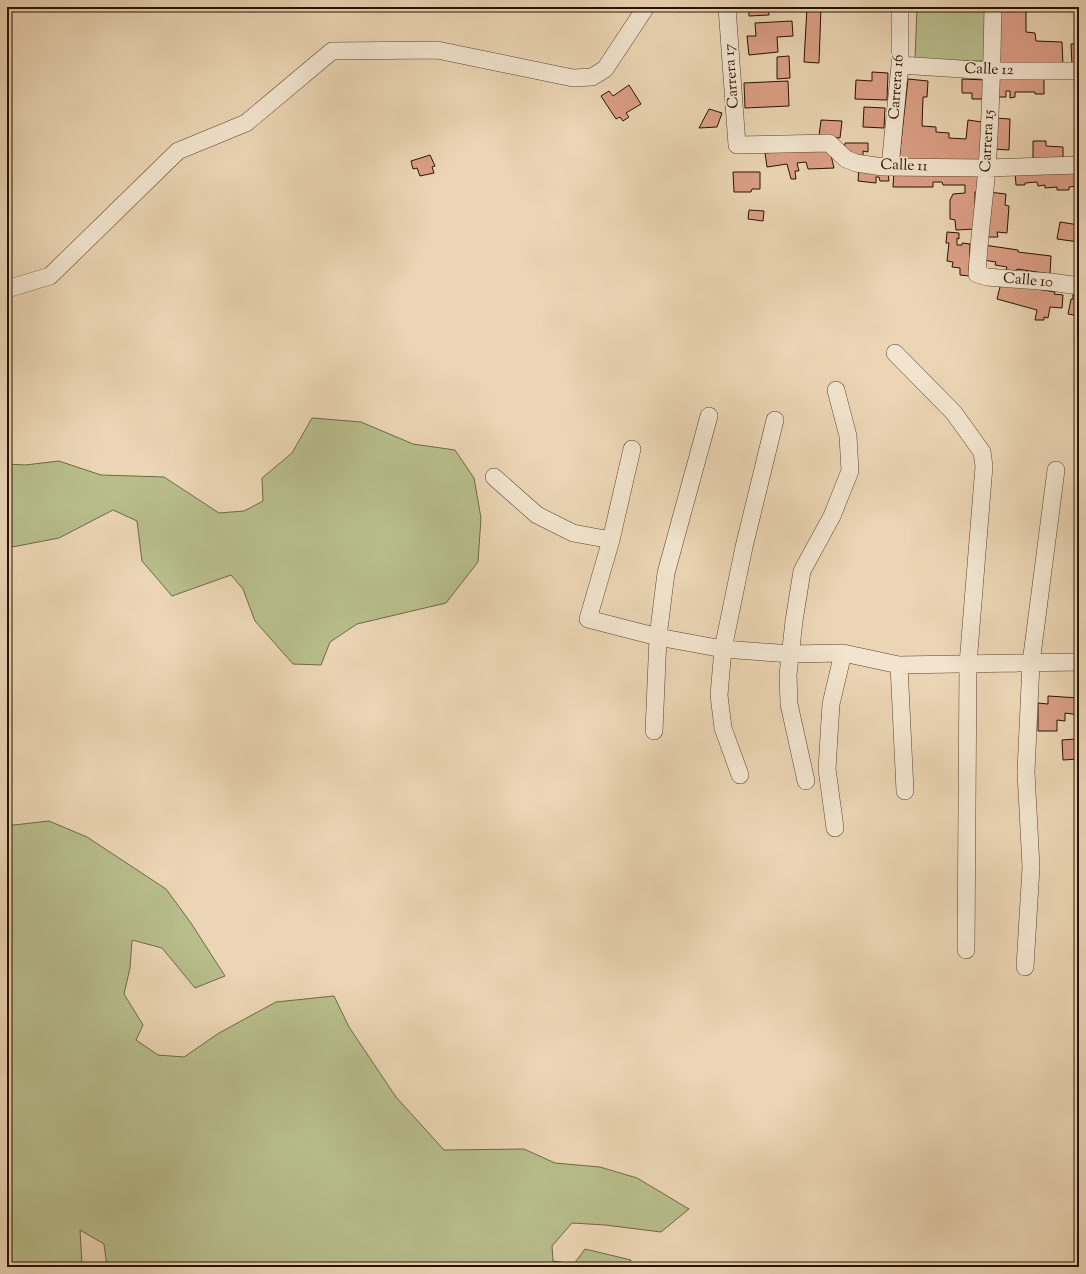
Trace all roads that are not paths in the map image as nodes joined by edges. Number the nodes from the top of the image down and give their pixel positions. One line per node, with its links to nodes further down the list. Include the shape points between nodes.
1 (646, 7): 14 (street, via 605,69 592,77 573,78 436,50 332,51 246,123 178,150 50,276)
2 (727, 7): 8 (street, Carrera 17)
3 (900, 7): 5 (street, Carrera 16)
4 (993, 7): 6 (street, Carrera 15)
5 (900, 64): 6 (street, Calle 12); 10 (street, Carrera 16)
6 (992, 71): 7 (street, Calle 12); 11 (street, Carrera 15)
7 (1079, 71)
8 (737, 145): 10 (street, Calle 11, via 829,143 846,159 856,163)
9 (1079, 165): 11 (street, Calle 11)
10 (890, 167): 11 (street, Calle 11)
11 (987, 168): 12 (street, Carrera 15)
12 (977, 274): 13 (street, Calle 10)
13 (1079, 286)
14 (7, 289)
15 (895, 353): 29 (street, via 954,413 982,452 984,466)
16 (836, 390): 26 (street, via 848,436 850,471 832,516 802,571)
17 (709, 416): 23 (street, via 666,573)
18 (775, 420): 24 (street, via 744,547)
19 (632, 449): 22 (street)
20 (1056, 470): 28 (street)
21 (494, 477): 22 (street, via 537,515 573,533)
22 (610, 540): 23 (street, via 588,619)
23 (658, 637): 24 (street); 31 (street)
24 (723, 649): 26 (street); 32 (street, via 719,695 723,728)
25 (843, 653): 26 (street); 30 (street); 35 (street, via 831,704 827,769)
26 (791, 654): 33 (street, via 788,675 789,704)
27 (1079, 662): 28 (street)
28 (1031, 663): 29 (street); 37 (street, via 1026,772 1031,867)
29 (968, 664): 30 (street); 36 (street)
30 (899, 665): 34 (street)
31 (654, 731)
32 (740, 775)
33 (806, 781)
34 (905, 791)
35 (835, 828)
36 (966, 950)
37 (1025, 967)

